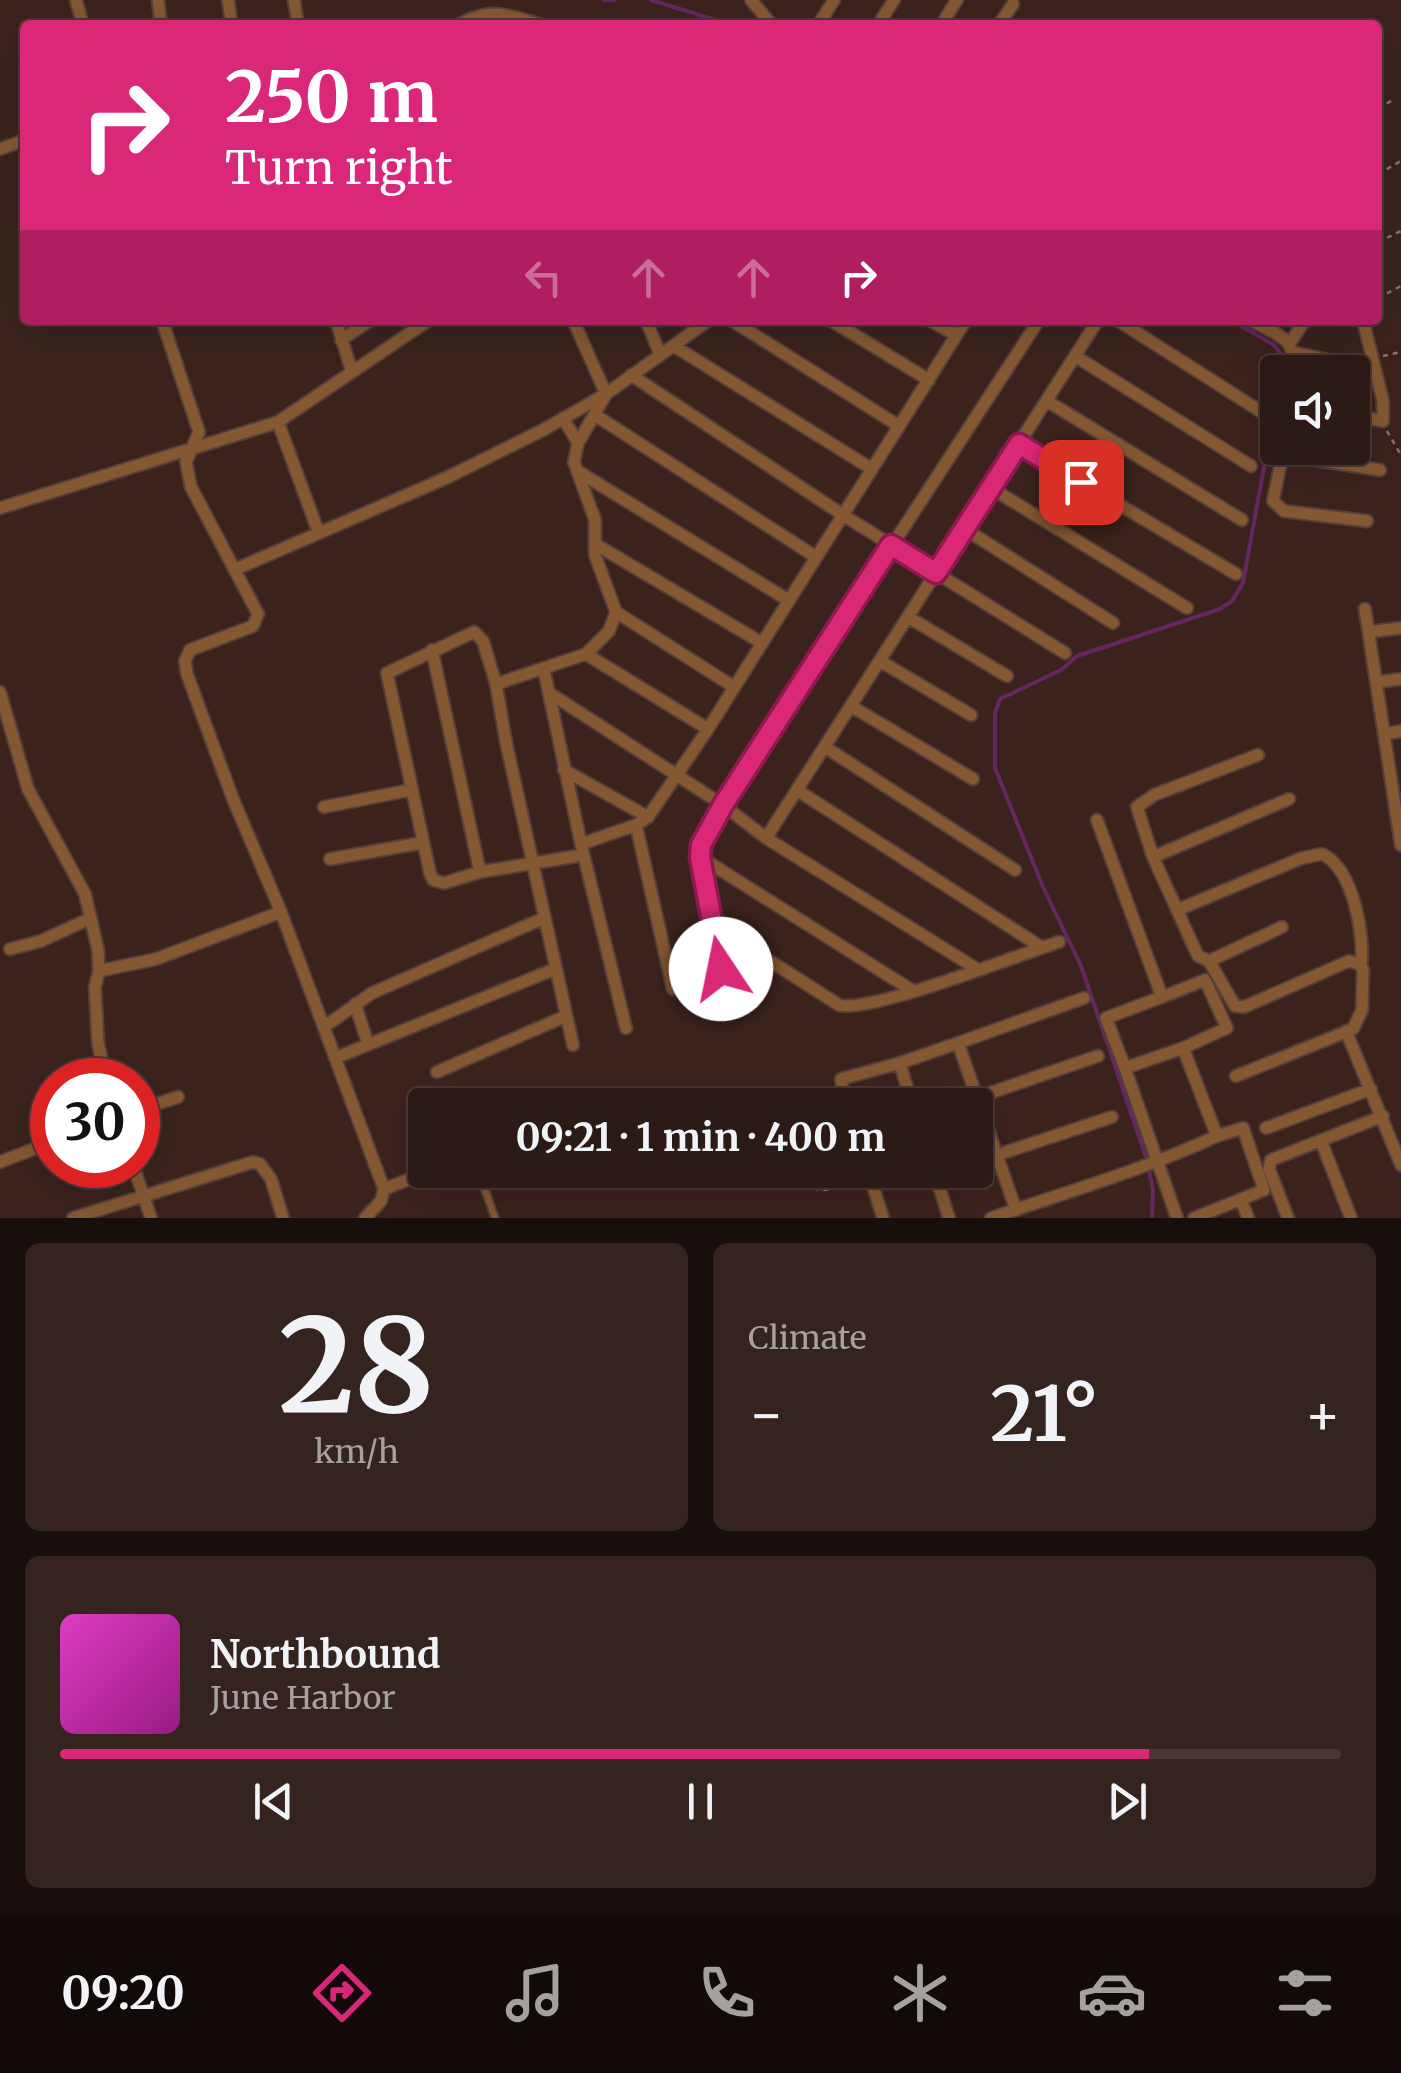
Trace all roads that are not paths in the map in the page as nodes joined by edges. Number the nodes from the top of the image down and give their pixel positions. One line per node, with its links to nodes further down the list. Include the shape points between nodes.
1 (751, 0): 5 (street)
2 (1013, 4): 6 (street)
3 (466, 20): 4 (street, via 496,12)
4 (524, 20)
5 (768, 20)
6 (1002, 20)
7 (164, 325): 45 (street, via 199,432)
8 (337, 325): 25 (street)
9 (364, 325): 25 (street)
10 (422, 325): 32 (street)
11 (575, 325): 35 (street)
12 (648, 325): 28 (street)
13 (702, 325): 26 (street)
14 (740, 325): 42 (street)
15 (838, 325): 34 (street)
16 (938, 325): 24 (street)
17 (963, 325): 24 (street)
18 (1036, 325): 60 (street)
19 (1095, 325): 30 (street)
20 (1125, 325): 37 (street)
21 (1258, 325): 27 (street)
22 (1303, 325): 27 (street)
23 (1364, 325): 31 (street)
24 (956, 335): 34 (street)
25 (341, 340): 32 (street)
26 (674, 346): 28 (street); 49 (street)
27 (1293, 348): 29 (street); 31 (street)
28 (660, 354): 33 (street)
29 (1293, 355)
30 (1076, 356): 36 (street); 48 (street)
31 (1374, 364): 40 (street, via 1383,422)
32 (352, 372): 41 (street)
33 (631, 375): 35 (street); 54 (street)
34 (929, 380): 42 (street)
35 (606, 394): 38 (street); 39 (street)
36 (1047, 401): 44 (street); 55 (street)
37 (1260, 411)
38 (595, 415): 43 (street); 61 (street)
39 (563, 418): 43 (street); 58 (street, via 446,478)
40 (1370, 419)
41 (278, 422): 45 (street); 58 (street)
42 (899, 426): 49 (street)
43 (578, 443): 51 (street)
44 (1019, 444): 52 (street); 64 (street)
45 (190, 451): 53 (street); 62 (street, via 191,487)
46 (1280, 465): 56 (street, via 1276,506)
47 (1354, 465): 50 (street)
48 (1251, 466)
49 (872, 468): 54 (street)
50 (1380, 470)
51 (577, 472): 59 (street); 65 (street)
52 (991, 488): 57 (street); 66 (street)
53 (0, 508)
54 (843, 515): 60 (street); 61 (street)
55 (1242, 520)
56 (1367, 522)
57 (965, 529): 63 (street); 70 (street)
58 (318, 531): 62 (street)
59 (595, 544): 68 (street); 73 (street)
60 (891, 545): 63 (street); 99 (street)
61 (816, 557): 65 (street)
62 (236, 569): 115 (street, via 255,604 256,621 190,650 185,661)
63 (936, 573): 69 (street); 75 (street)
64 (1236, 574)
65 (788, 600): 73 (street)
66 (1187, 608)
67 (1366, 609): 72 (street)
68 (616, 612): 76 (street, via 610,632); 83 (street)
69 (908, 618): 77 (street); 79 (street)
70 (1114, 624)
71 (1401, 628): 72 (street)
72 (1369, 632): 81 (street)
73 (762, 643): 83 (street)
74 (432, 650): 82 (street, via 478,633); 96 (street, via 387,673); 113 (street)
75 (1064, 653)
76 (586, 654): 78 (street); 88 (street)
77 (880, 661): 86 (street); 87 (street)
78 (544, 670): 82 (street); 85 (street)
79 (1007, 676)
80 (1401, 679): 81 (street)
81 (1378, 682): 90 (street)
82 (496, 684): 111 (street)
83 (734, 687): 88 (street)
84 (0, 692): 116 (street, via 28,789 85,894)
85 (552, 694): 93 (street); 94 (street)
86 (851, 706): 91 (street); 95 (street)
87 (971, 716)
88 (708, 729): 94 (street)
89 (1401, 732): 90 (street)
90 (1385, 734): 106 (street)
91 (825, 747): 97 (street); 112 (street)
92 (1258, 755): 109 (street, via 1143,800 1137,807)
93 (564, 770): 101 (street); 107 (street)
94 (677, 777): 99 (street); 101 (street)
95 (973, 779)
96 (410, 790): 100 (street); 105 (street)
97 (798, 790): 104 (street); 121 (street)
98 (1289, 799): 109 (street)
99 (723, 805): 104 (street); 108 (street)
100 (324, 807)
101 (648, 817): 103 (street)
102 (1097, 820): 131 (street)
103 (636, 825): 107 (street); 129 (street)
104 (766, 838): 125 (street)
105 (422, 842): 110 (street); 113 (street, via 434,880)
106 (1401, 844)
107 (582, 849): 111 (street); 136 (street)
108 (700, 857): 118 (street); 130 (street)
109 (1153, 857): 114 (street)
110 (330, 859)
111 (532, 865): 113 (street); 117 (street)
112 (1015, 870)
113 (480, 872)
114 (1177, 910): 123 (street, via 1194,950); 124 (street, via 1322,854 1337,865 1351,895 1364,942)
115 (280, 912): 128 (street, via 156,959); 135 (street)
116 (91, 918): 122 (street); 128 (street)
117 (544, 918): 127 (street); 133 (street)
118 (712, 924): 126 (street); 130 (street, via 850,1008)
119 (1282, 926): 123 (street)
120 (1059, 942): 121 (street)
121 (1041, 947): 125 (street)
122 (10, 949)
123 (1209, 961): 124 (street, via 1235,1006 1349,961)
124 (1361, 965): 137 (street, via 1361,1018)
125 (976, 968): 130 (street)
126 (721, 969)
127 (555, 970): 134 (street); 139 (street)
128 (99, 971): 143 (street)
129 (673, 989)
130 (914, 991)
131 (1162, 997): 141 (street, via 1205,980 1227,1028); 146 (street, via 1106,1018)
132 (1084, 998): 138 (street)
133 (355, 1004): 135 (street); 139 (street)
134 (566, 1016): 140 (street); 147 (street)
135 (324, 1026): 144 (street)
136 (626, 1028)
137 (1346, 1031): 148 (street); 152 (street)
138 (958, 1043): 145 (street); 151 (street)
139 (368, 1044): 144 (street)
140 (573, 1045)
141 (1183, 1048): 146 (street); 159 (street)
142 (1098, 1056): 153 (street)
143 (101, 1058)
144 (335, 1058): 172 (street)
145 (900, 1063): 149 (street, via 841,1079); 150 (street)
146 (1125, 1068): 165 (street)
147 (437, 1072)
148 (1236, 1076)
149 (843, 1088)
150 (907, 1088)
151 (975, 1088)
152 (1372, 1089): 156 (street); 158 (street)
153 (993, 1092)
154 (178, 1097): 155 (street)
155 (160, 1103)
156 (1384, 1116): 160 (street); 166 (street)
157 (1112, 1117): 163 (street)
158 (1266, 1128)
159 (1217, 1136): 165 (street); 174 (street, via 1243,1128 1264,1190)
160 (1321, 1141): 187 (street, via 1269,1164); 188 (street)
161 (993, 1144): 163 (street)
162 (30, 1150): 164 (street)
163 (997, 1156): 175 (street)
164 (0, 1162)
165 (1152, 1165): 175 (street); 184 (street)
166 (1401, 1165)
167 (408, 1180): 172 (street)
168 (141, 1188): 173 (street)
169 (484, 1188): 180 (lane)
170 (873, 1188): 181 (street)
171 (940, 1188): 182 (street)
172 (384, 1189): 179 (street)
173 (144, 1196): 176 (street); 177 (street); 178 (street, via 254,1162 272,1179)
174 (1240, 1199): 185 (street); 186 (street)
175 (1016, 1210): 183 (street)
176 (72, 1218)
177 (151, 1218)
178 (284, 1218)
179 (365, 1218)
180 (495, 1218)
181 (883, 1218)
182 (949, 1218)
183 (991, 1218)
184 (1177, 1218)
185 (1194, 1218)
186 (1248, 1218)
187 (1288, 1218)
188 (1351, 1218)

